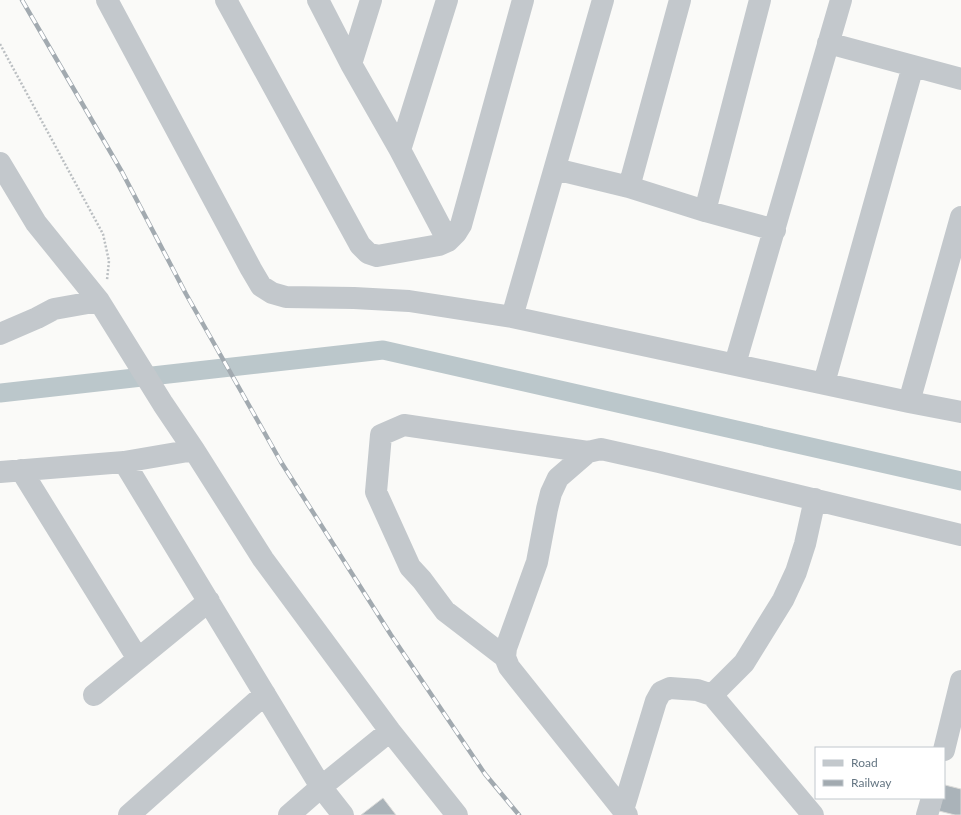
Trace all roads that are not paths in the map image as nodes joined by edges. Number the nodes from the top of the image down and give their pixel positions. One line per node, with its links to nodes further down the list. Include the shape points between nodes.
1 (107, 0): 24 (street, via 261,286 286,297 409,301)
2 (226, 0): 22 (street, via 360,245 368,253 377,256 439,246)
3 (318, 0): 12 (street)
4 (371, 0): 12 (street)
5 (447, 0): 15 (street)
6 (523, 0): 22 (street, via 461,225)
7 (603, 0): 17 (street)
8 (680, 0): 18 (street)
9 (760, 0): 19 (street)
10 (841, 0): 11 (street)
11 (828, 43): 13 (street); 21 (street)
12 (351, 64): 15 (street)
13 (913, 66): 14 (street); 27 (street)
14 (961, 80)
15 (400, 150): 22 (street)
16 (0, 163): 23 (street, via 36,223)
17 (555, 169): 18 (street); 24 (street)
18 (629, 187): 19 (street)
19 (705, 211): 21 (street)
20 (961, 217): 28 (street)
21 (775, 230): 26 (street)
22 (448, 241)
23 (99, 301): 25 (street, via 54,309); 30 (street)
24 (512, 317): 26 (street)
25 (0, 334)
26 (735, 364): 27 (street)
27 (824, 383): 28 (street)
28 (909, 402): 29 (street)
29 (961, 412)
30 (194, 450): 32 (street); 43 (street, via 263,559)
31 (588, 452): 34 (street, via 600,449); 37 (street, via 558,478 551,493 537,562); 37 (street, via 404,425 381,435 376,492 410,567 445,611)
32 (124, 462): 33 (street); 36 (street)
33 (10, 471): 38 (street)
34 (815, 499): 35 (street); 42 (street, via 796,572 783,600 744,663)
35 (961, 534)
36 (209, 601): 38 (street); 40 (street)
37 (505, 657): 47 (street, via 509,667)
38 (138, 659): 41 (street)
39 (961, 681): 44 (street)
40 (265, 694): 45 (street); 48 (street)
41 (94, 695)
42 (712, 695): 47 (street, via 697,690 670,688 661,692 656,700); 52 (street)
43 (390, 731): 45 (street); 51 (street)
44 (945, 747)
45 (321, 787): 49 (street); 50 (street)
46 (932, 799): 53 (street)
47 (625, 813)
48 (129, 815)
49 (289, 815)
50 (343, 815)
51 (457, 815)
52 (813, 815)
53 (928, 815)

